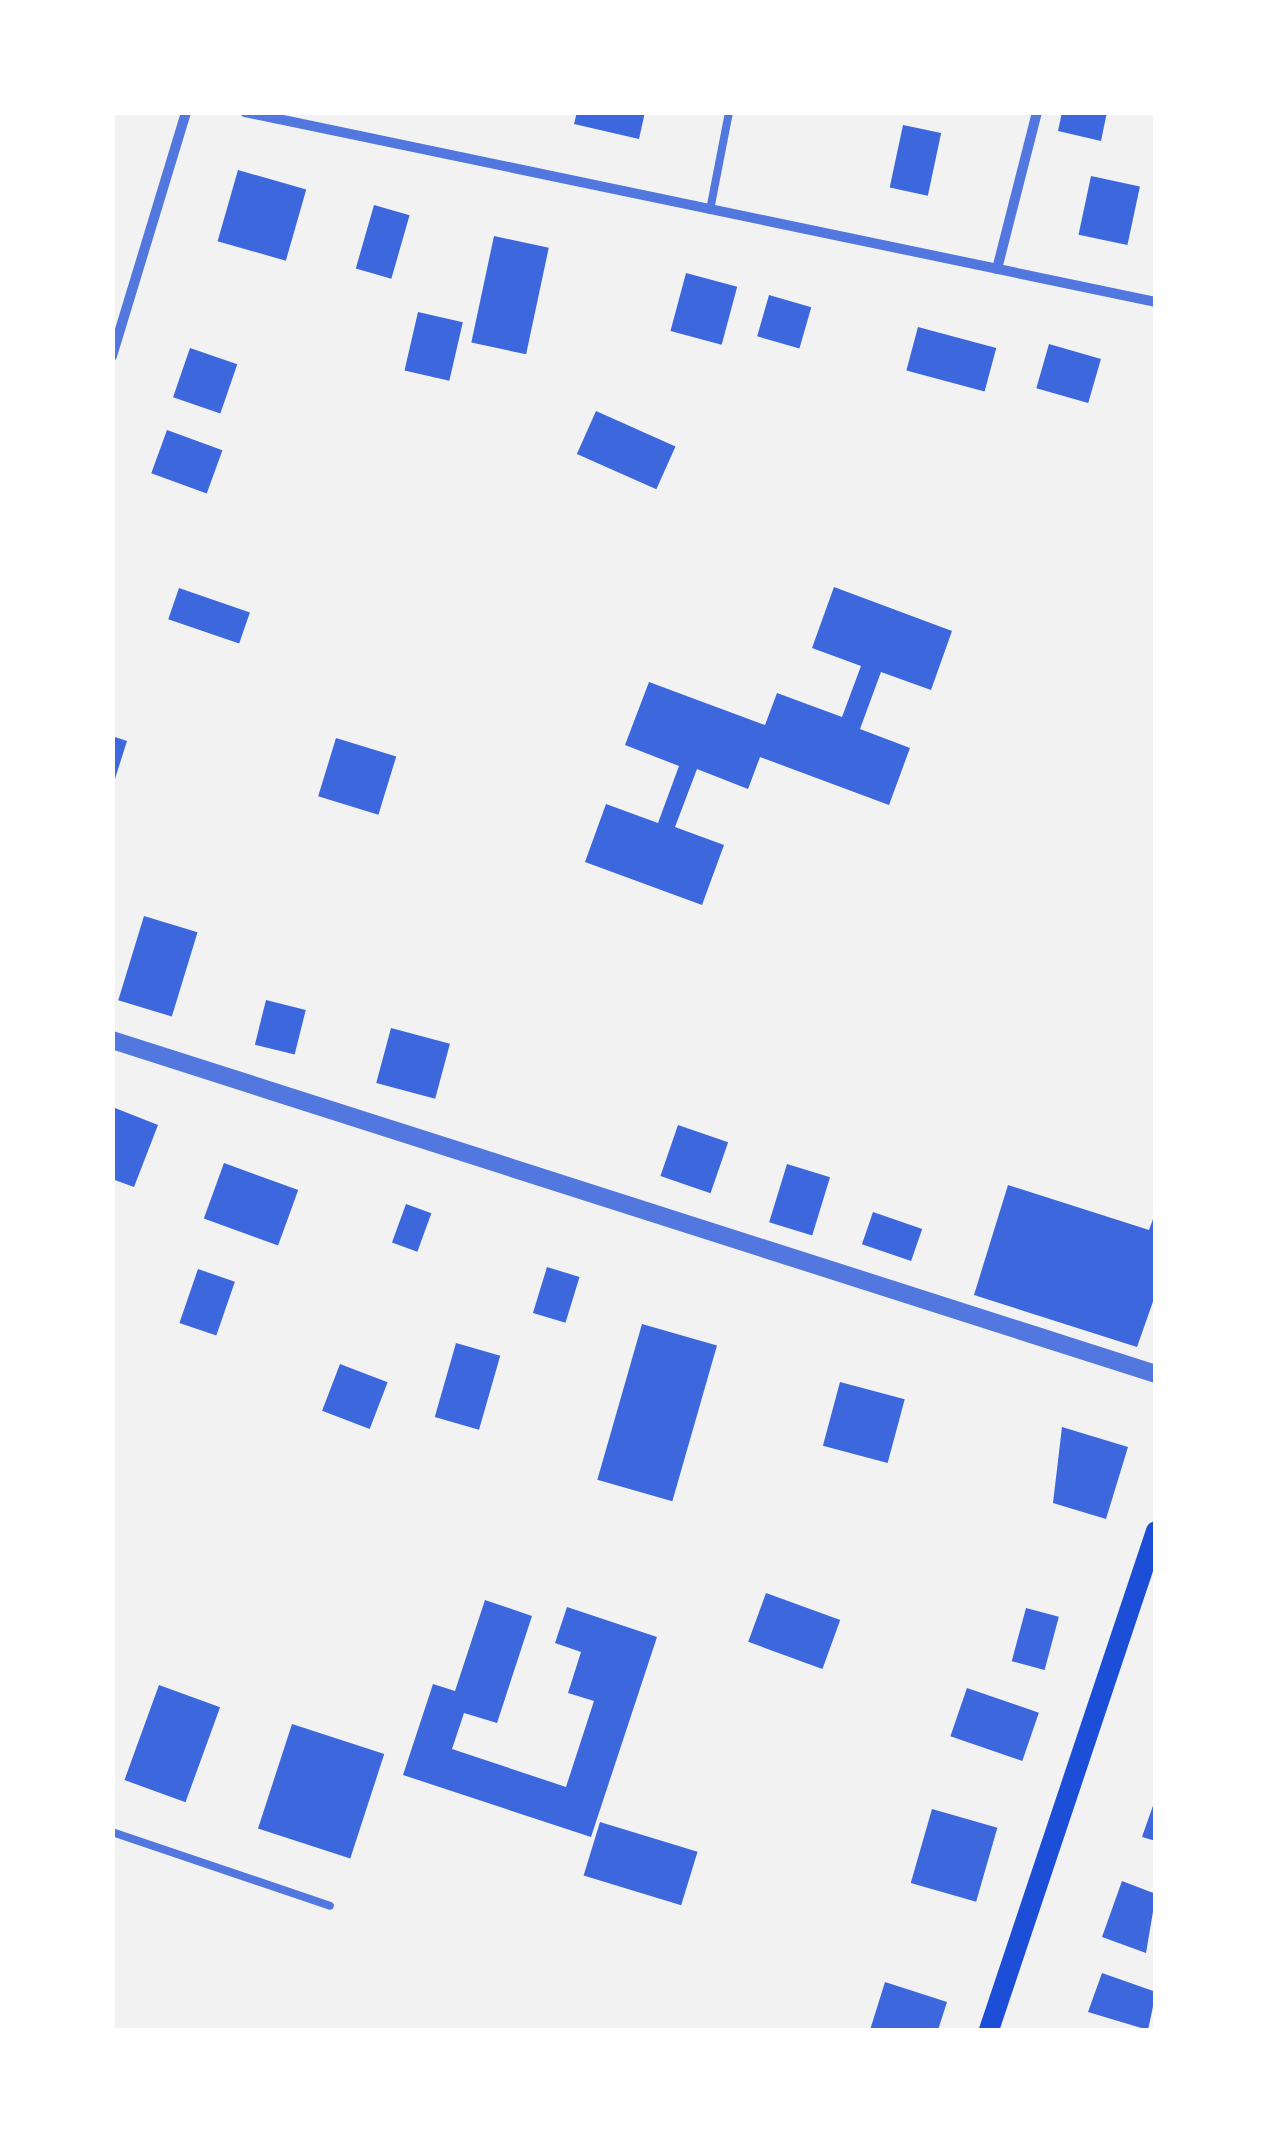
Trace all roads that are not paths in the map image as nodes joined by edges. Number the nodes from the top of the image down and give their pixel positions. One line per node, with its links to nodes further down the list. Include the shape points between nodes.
1 (186, 112): 8 (street)
2 (245, 112): 5 (street)
3 (729, 112): 5 (lane)
4 (1037, 112): 6 (street)
5 (710, 210): 6 (street)
6 (997, 269): 7 (street)
7 (1156, 302)
8 (112, 356)
9 (112, 1040): 10 (street)
10 (1156, 1374)
11 (1156, 1531): 14 (main road)
12 (112, 1832): 13 (lane)
13 (330, 1906)
14 (989, 2030)

